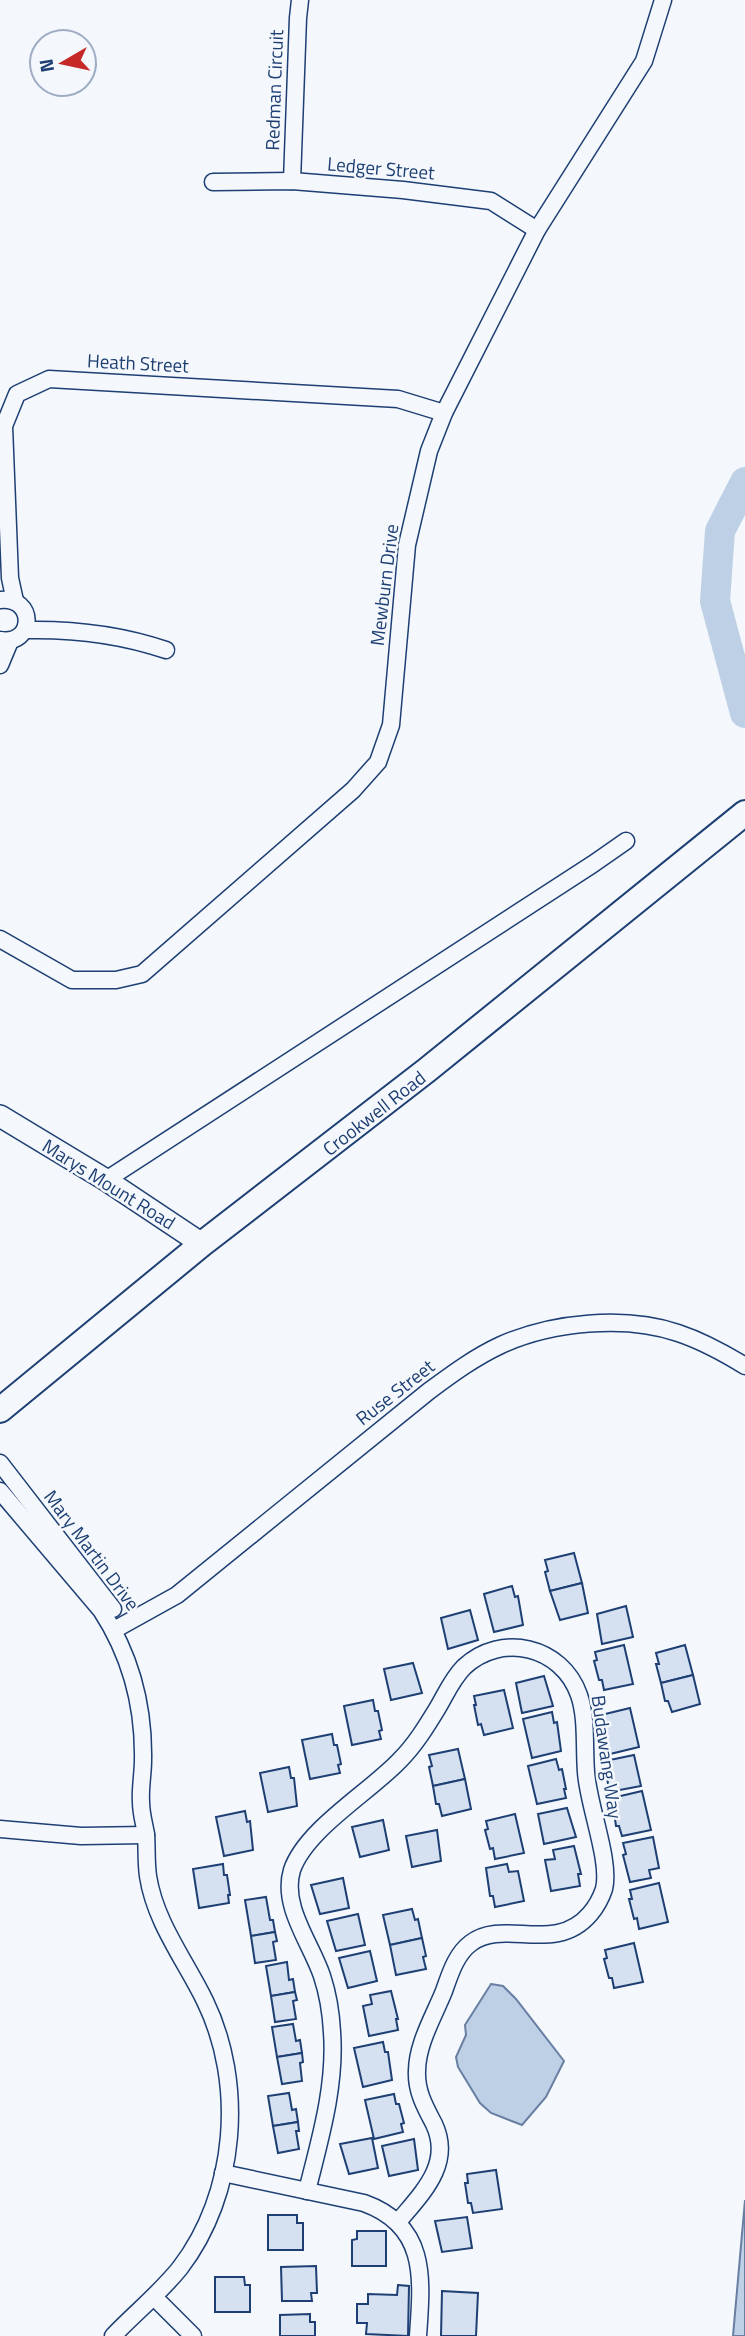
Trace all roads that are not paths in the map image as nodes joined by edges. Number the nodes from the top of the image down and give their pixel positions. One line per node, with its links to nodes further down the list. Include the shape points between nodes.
1 (300, 0): 3 (street, Redman Circuit)
2 (663, 0): 5 (street, Mewburn Drive, via 643,61)
3 (292, 181): 4 (street, Ledger Street); 5 (street, Ledger Street, via 491,201)
4 (213, 182)
5 (537, 230): 6 (street, Mewburn Drive)
6 (444, 413): 7 (street, Heath Street, via 398,399 50,379 18,394 4,426 10,578); 14 (street, Mewburn Drive, via 429,451 407,545 391,725 378,762 353,790 142,974 116,980 72,980)
7 (5, 601): 8 (street, via 24,609)
8 (25, 622): 9 (street, via 16,639); 10 (street, via 140,641)
9 (5, 641): 11 (street)
10 (166, 650)
11 (0, 665)
12 (745, 813): 17 (main road, Crookwell Road, via 427,1070)
13 (626, 841): 16 (street)
14 (0, 939)
15 (5, 1122): 16 (street, Marys Mount Road)
16 (106, 1180): 17 (street, Marys Mount Road)
17 (202, 1244): 19 (main road, Crookwell Road)
18 (745, 1366): 22 (street, Ruse Street, via 677,1332 627,1324 582,1324 539,1331 502,1345 429,1391 177,1595)
19 (0, 1410)
20 (0, 1463): 22 (street, Mary Martin Drive, via 110,1604)
21 (0, 1491): 22 (street, Mary Martin Drive)
22 (119, 1627): 24 (street, Mary Martin Drive, via 142,1718 141,1804)
23 (0, 1829): 24 (street, via 81,1836)
24 (146, 1835): 25 (street, Mary Martin Drive, via 149,1878 158,1911 205,2001 226,2062 229,2129)
25 (223, 2173): 26 (street); 28 (street, Mary Martin Drive, via 199,2236)
26 (307, 2191): 27 (street, via 379,2208); 27 (street, Budawang Way, via 331,2087 332,2030 322,1977 292,1906 292,1871 310,1840 411,1748 461,1671 485,1652 530,1649 567,1673 580,1699 587,1791 604,1864 604,1888 593,1911 576,1926 547,1935 484,1936 459,1956 425,2036 417,2071 421,2098 438,2134 440,2157 430,2183)
27 (398, 2222): 31 (street, via 418,2262)
28 (154, 2297): 29 (street, Mary Martin Drive); 30 (street)
29 (113, 2336)
30 (193, 2336)
31 (418, 2336)

